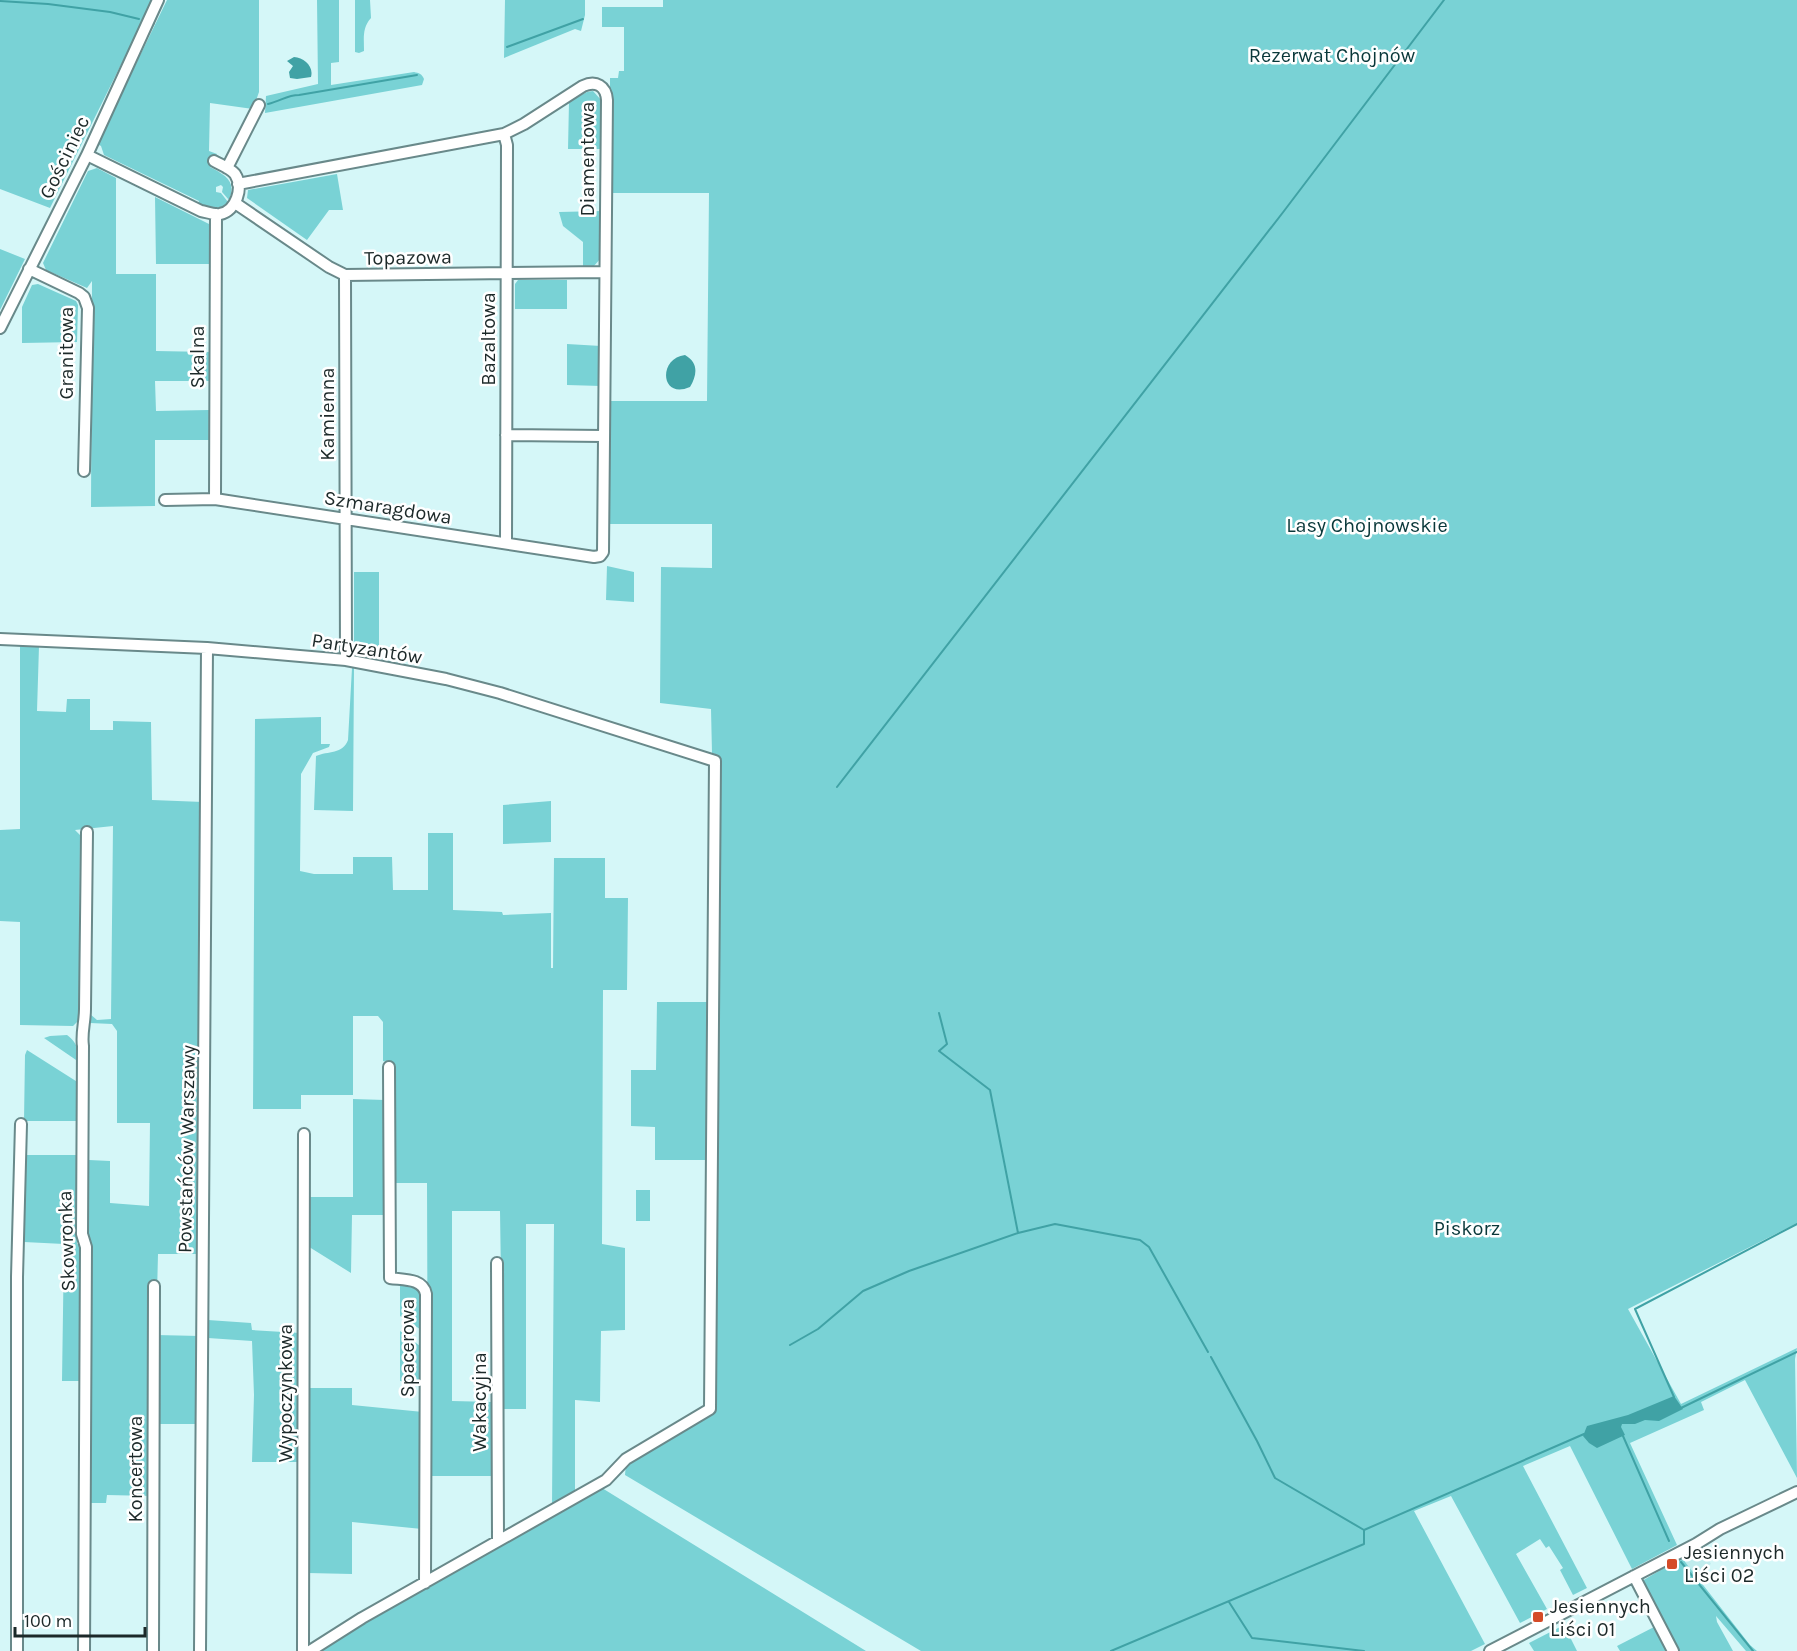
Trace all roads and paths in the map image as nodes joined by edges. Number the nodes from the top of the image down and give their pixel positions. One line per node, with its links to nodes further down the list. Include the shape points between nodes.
1 (158, 0): 4 (street, Gościniec)
2 (259, 105): 6 (street)
3 (504, 134): 7 (street, Diamentowa); 11 (street, Diamentowa, via 583,86 597,84 605,90); 12 (street, Bazaltowa)
4 (87, 154): 9 (street, via 201,211); 10 (street, Gościniec)
5 (214, 161): 6 (street)
6 (227, 168): 7 (street)
7 (238, 184): 8 (street)
8 (235, 203): 9 (street, via 226,212); 13 (street, Topazowa)
9 (216, 214): 18 (street, Skalna)
10 (29, 269): 14 (street, Gościniec); 17 (street, Granitowa, via 86,300)
11 (604, 272): 12 (street, Topazowa); 16 (street, Diamentowa)
12 (507, 273): 13 (street, Topazowa); 15 (street, Bazaltowa)
13 (345, 275): 20 (street, Kamienna)
14 (0, 328)
15 (506, 435): 16 (street); 21 (street, Bazaltowa)
16 (603, 436): 22 (street, Diamentowa)
17 (84, 471)
18 (215, 499): 19 (street, Szmaragdowa); 20 (street, Szmaragdowa)
19 (165, 500)
20 (346, 519): 21 (street, Szmaragdowa); 25 (street, Kamienna)
21 (506, 543): 22 (street, Szmaragdowa, via 594,557)
22 (603, 552)
23 (0, 639): 24 (street, Partyzantów)
24 (207, 648): 25 (street, Partyzantów); 39 (street, Powstańców Warszawy)
25 (346, 660): 33 (street, Partyzantów, via 500,693 715,760 710,1409 626,1459 606,1480)
26 (87, 832): 37 (street, Skowronka, via 85,1026 81,1038 82,1234 86,1247)
27 (389, 1067): 35 (street, Spacerowa, via 390,1278 419,1283 426,1294)
28 (21, 1124): 36 (street)
29 (304, 1134): 40 (street, Wypoczynkowa)
30 (497, 1263): 33 (street, Wakacyjna)
31 (154, 1286): 38 (street, Koncertowa)
32 (1797, 1492): 34 (street)
33 (498, 1541): 35 (street)
34 (1634, 1576): 42 (street); 43 (street)
35 (425, 1583): 41 (street)
36 (17, 1651)
37 (84, 1651)
38 (153, 1651)
39 (200, 1651)
40 (303, 1651)
41 (310, 1651)
42 (1490, 1651)
43 (1673, 1651)

